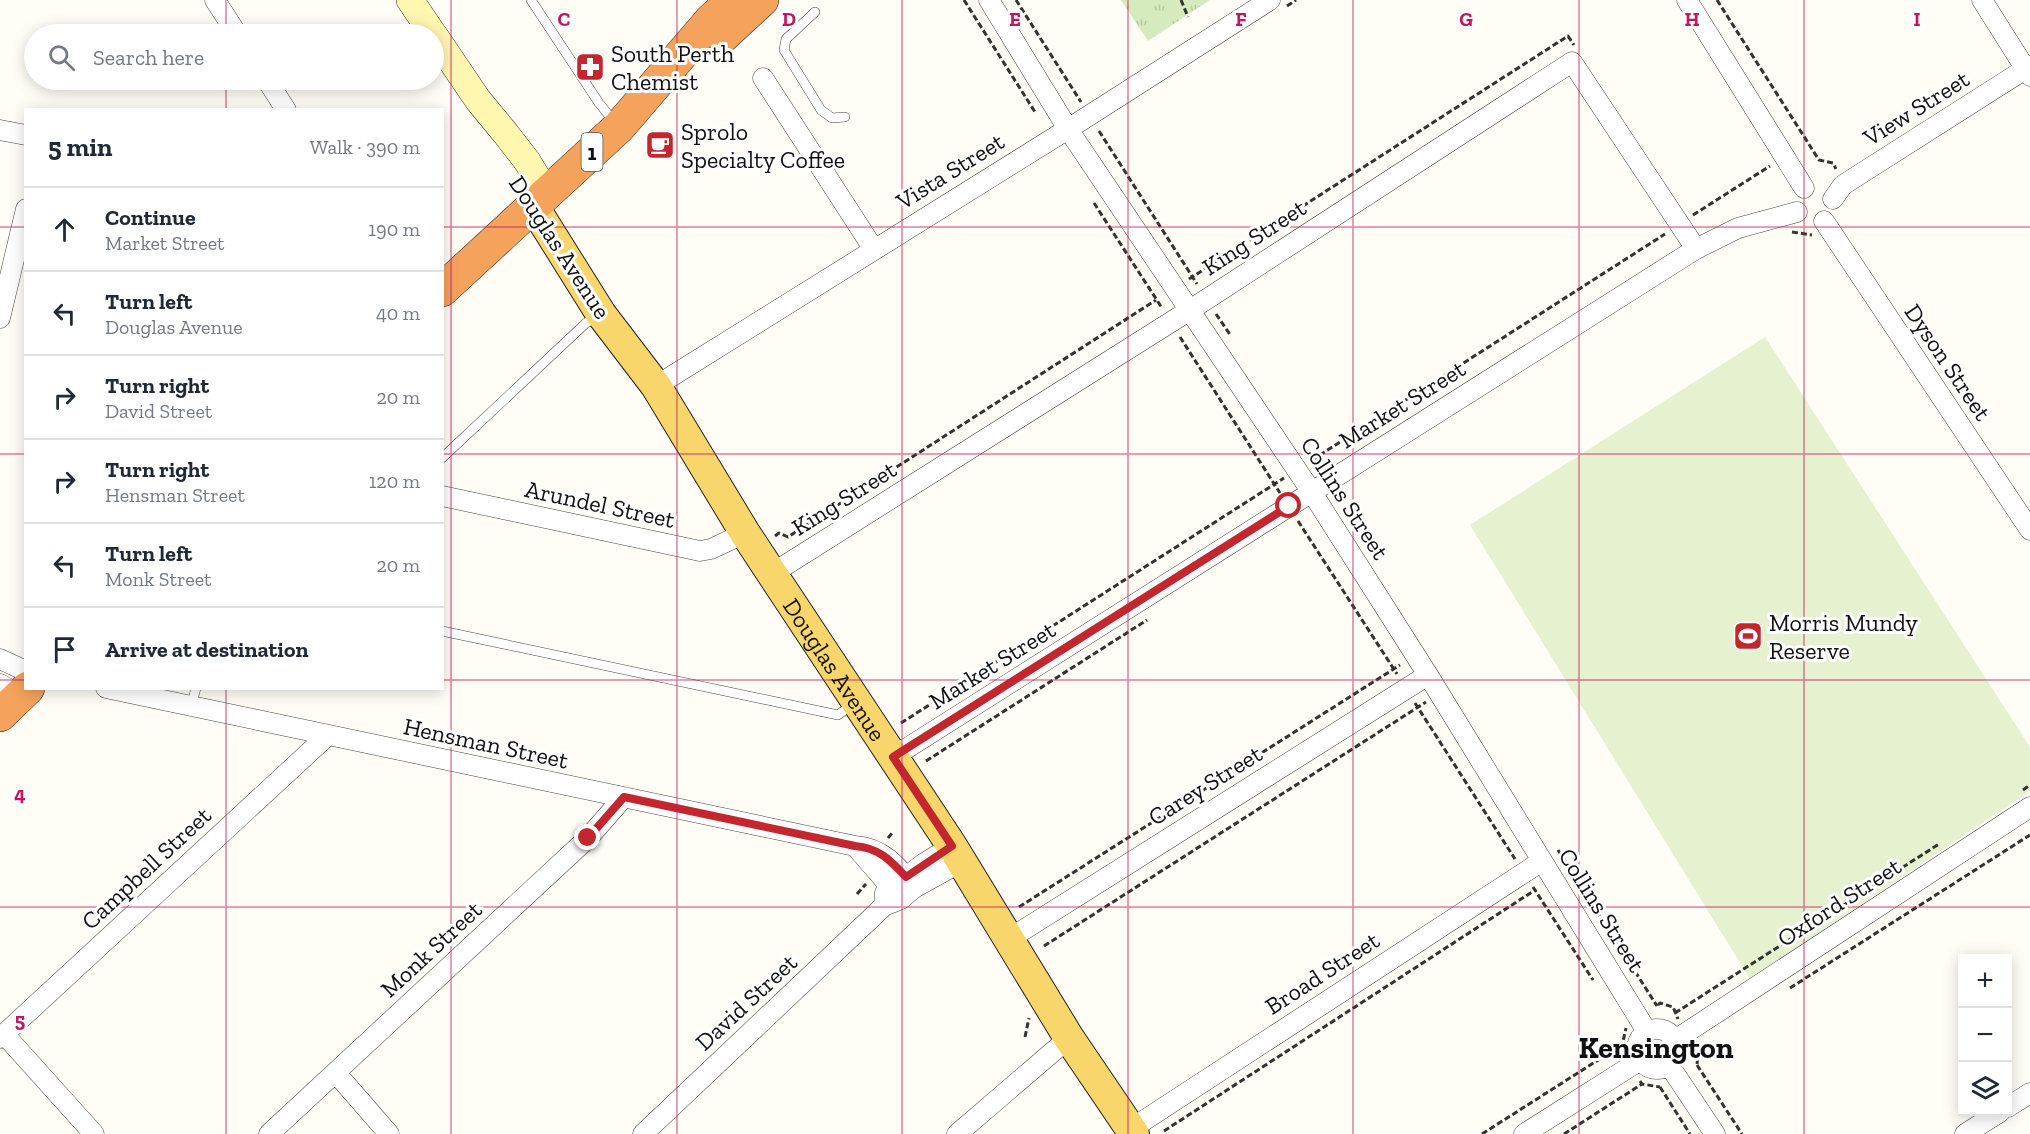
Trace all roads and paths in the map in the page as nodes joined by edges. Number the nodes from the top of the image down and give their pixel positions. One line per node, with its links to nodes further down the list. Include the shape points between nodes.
1 (215, 0): 15 (street)
2 (410, 0): 16 (main road, Douglas Avenue)
3 (531, 0): 23 (lane, via 599,103)
4 (733, 0): 23 (highway, 1, via 711,20)
5 (762, 0): 23 (highway, 1)
6 (989, 0): 25 (street, Collins Street)
7 (1016, 0): 22 (path)
8 (1181, 0): 14 (path)
9 (1270, 0): 22 (street, Vista Street)
10 (1687, 0): 29 (street)
11 (1717, 0): 30 (path, via 1819,160 1833,163)
12 (1982, 0): 18 (street)
13 (815, 12): 24 (lane, via 786,39 784,50 820,110 832,118)
14 (1188, 17)
15 (231, 24)
16 (426, 24)
17 (444, 51): 31 (main road, Douglas Avenue, via 506,134)
18 (2028, 70): 30 (street, View Street)
19 (763, 78): 36 (street)
20 (273, 90): 21 (street)
21 (285, 108)
22 (1089, 116): 25 (street, Vista Street); 39 (path)
23 (628, 117): 31 (highway, 1)
24 (845, 117)
25 (1068, 129): 36 (street, Vista Street); 41 (street, Collins Street)
26 (0, 130): 27 (street)
27 (24, 135)
28 (1770, 166): 35 (path)
29 (1804, 188): 30 (street, via 1816,185); 32 (street, via 1798,194)
30 (1838, 192): 34 (street, via 1830,216)
31 (540, 201): 38 (highway, 1); 40 (main road, Douglas Avenue); 44 (main road, Douglas Avenue, via 629,325)
32 (1797, 212): 34 (street, via 1814,223); 37 (street, Market Street, via 1738,228)
33 (24, 217): 42 (street)
34 (1824, 221): 49 (street, Dyson Street)
35 (1680, 224): 37 (street, King Street); 39 (street, King Street, via 1572,62); 47 (path, via 1310,461)
36 (873, 248): 44 (street, Vista Street)
37 (1696, 249): 47 (street, Market Street)
38 (444, 288)
39 (1211, 306): 41 (street, King Street); 41 (path); 43 (path)
40 (601, 314): 44 (main road, Douglas Avenue); 45 (lane, via 586,323)
41 (1194, 317): 46 (street, Collins Street); 51 (street, King Street)
42 (0, 318)
43 (1234, 342)
44 (656, 386): 50 (main road, Douglas Avenue)
45 (444, 456)
46 (1297, 470): 47 (street, Collins Street); 59 (path)
47 (1318, 487): 53 (street, Collins Street); 61 (street, Market Street)
48 (444, 496): 50 (street, Arundel Street, via 700,551)
49 (2030, 530)
50 (745, 533): 51 (main road, Douglas Avenue)
51 (773, 573): 58 (main road, Douglas Avenue)
52 (444, 631): 58 (lane, via 837,715)
53 (1415, 655): 54 (street, Collins Street); 72 (path)
54 (1428, 675): 56 (street, Collins Street); 73 (street, Carey Street)
55 (124, 690): 57 (street, Hensman Street)
56 (1439, 693): 68 (street, Collins Street); 74 (path)
57 (194, 698): 60 (street, Hensman Street)
58 (857, 701): 61 (main road, Douglas Avenue)
59 (901, 723)
60 (327, 736): 63 (street, Hensman Street); 80 (street, Campbell Street)
61 (893, 757): 67 (main road, Douglas Avenue)
62 (2030, 785): 64 (path)
63 (624, 797): 71 (street, Hensman Street, via 855,846); 87 (street, Monk Street, via 588,838)
64 (2025, 799): 83 (street, Oxford Street)
65 (2030, 835): 75 (path)
66 (1941, 842): 77 (path)
67 (957, 854): 71 (street, David Street); 73 (main road, Douglas Avenue)
68 (1550, 855): 69 (path); 70 (street, Collins Street); 92 (street, Broad Street)
69 (1570, 868): 70 (path); 76 (path)
70 (1553, 879): 79 (street, Collins Street); 93 (path)
71 (899, 892): 97 (street, David Street)
72 (1019, 907)
73 (1009, 939): 82 (main road, Douglas Avenue)
74 (1044, 946)
75 (1790, 988)
76 (1658, 1006)
77 (1675, 1013)
78 (1029, 1017): 81 (path)
79 (1646, 1030): 83 (street, via 1668,1031); 85 (street, via 1638,1038 1636,1050)
80 (2, 1036): 94 (street)
81 (1025, 1037)
82 (1069, 1038): 92 (main road, Douglas Avenue); 98 (street)
83 (1676, 1040): 86 (street, via 1675,1058)
84 (1617, 1048): 99 (path)
85 (1640, 1061): 86 (street, via 1659,1069); 100 (street)
86 (1669, 1065): 102 (street)
87 (336, 1073): 95 (street, Monk Street); 96 (street)
88 (1642, 1084): 101 (path)
89 (2030, 1093): 90 (street)
90 (2012, 1104)
91 (1994, 1116): 103 (street)
92 (1132, 1131)
93 (1164, 1131)
94 (94, 1134)
95 (269, 1134)
96 (389, 1134)
97 (643, 1134)
98 (957, 1134)
99 (1482, 1134)
100 (1524, 1134)
101 (1564, 1134)
102 (1715, 1134)
103 (1965, 1134)

